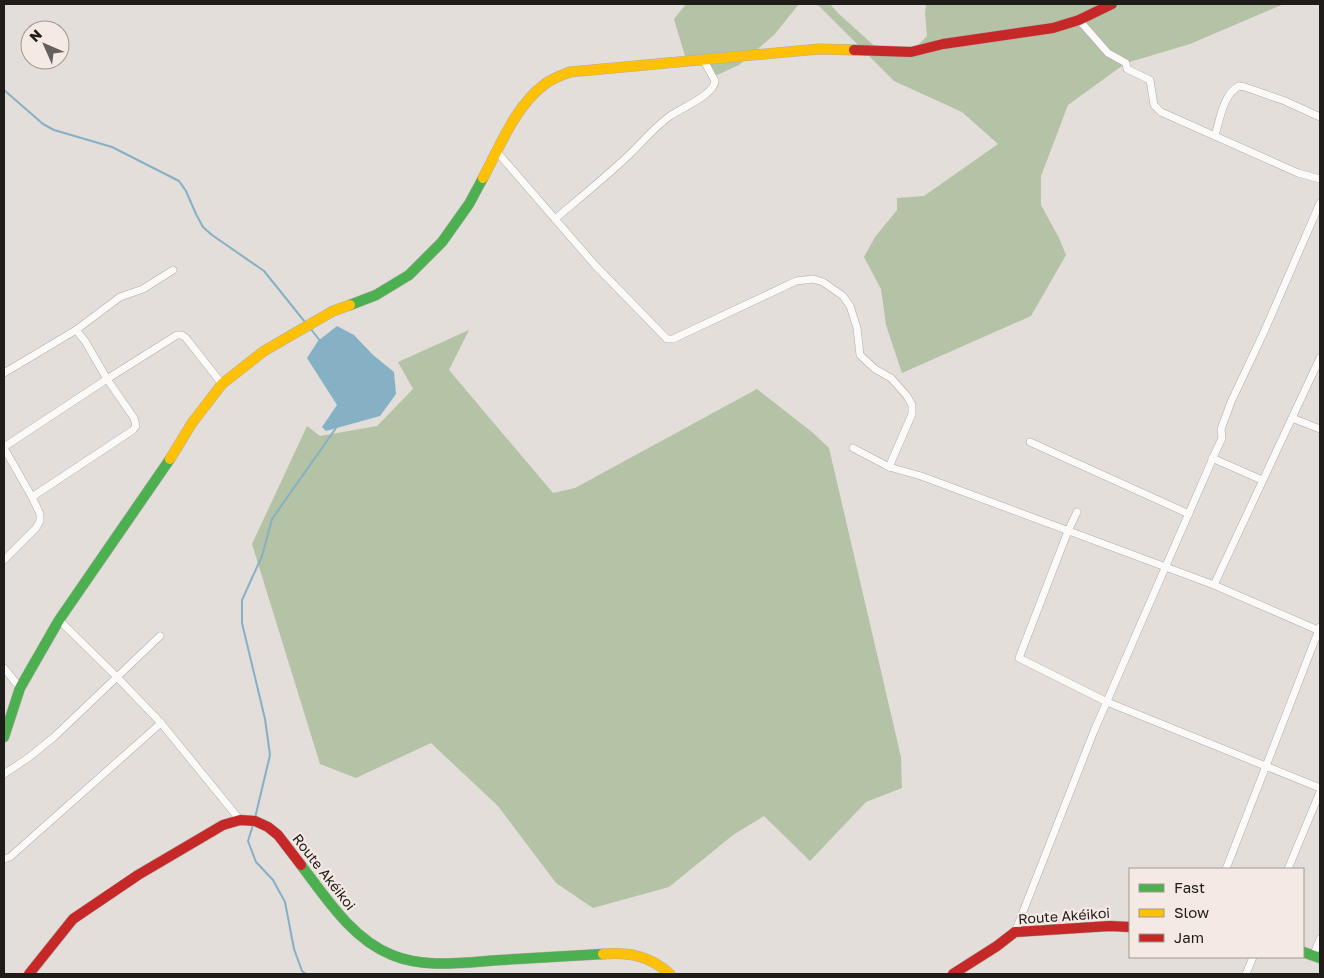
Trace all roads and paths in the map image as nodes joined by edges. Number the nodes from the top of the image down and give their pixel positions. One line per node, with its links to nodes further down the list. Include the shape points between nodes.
1 (1112, 4): 2 (street)
2 (1079, 20): 3 (street, via 1053,28 911,52 819,49); 5 (street, via 1108,53 1126,63 1127,69 1150,80 1156,109)
3 (702, 59): 6 (street, via 584,70 557,77 528,100); 9 (street, via 715,81 713,88 662,122)
4 (1320, 118): 5 (street, via 1285,100 1239,86 1225,104)
5 (1215, 135): 7 (street, via 1298,173)
6 (497, 152): 9 (street); 15 (street, via 469,204 442,242 409,275 376,295 333,311 264,351)
7 (1320, 179)
8 (1320, 203): 21 (street, via 1232,402 1221,429 1222,438)
9 (555, 220): 22 (street, via 607,278 670,340 796,281 813,279 833,288 850,306 860,355 875,369 892,378 912,406 912,414)
10 (173, 270): 11 (street, via 143,289 120,297)
11 (76, 330): 13 (street); 14 (street)
12 (1320, 360): 16 (street)
13 (4, 373)
14 (106, 379): 15 (street, via 177,335 182,335); 19 (street); 24 (street, via 134,418 136,426)
15 (222, 384): 31 (street, via 192,423 158,478)
16 (1292, 418): 17 (street); 23 (street)
17 (1320, 429)
18 (1030, 442): 26 (street)
19 (4, 448): 24 (street)
20 (853, 448): 22 (street)
21 (1212, 458): 23 (street); 26 (street)
22 (889, 467): 27 (street, via 930,479)
23 (1262, 480): 30 (street)
24 (32, 497): 28 (street, via 40,521)
25 (1077, 512): 27 (street)
26 (1189, 514): 29 (street)
27 (1068, 531): 29 (street); 37 (street, via 1019,658)
28 (4, 560)
29 (1166, 568): 30 (street); 37 (street)
30 (1214, 585): 32 (street)
31 (59, 620): 35 (street); 36 (street)
32 (1320, 629): 40 (street)
33 (160, 636): 35 (street)
34 (4, 668): 36 (street)
35 (116, 676): 38 (street); 41 (street, via 54,737)
36 (20, 688): 39 (street)
37 (1107, 702): 40 (street); 49 (street)
38 (161, 723): 44 (street); 45 (street)
39 (4, 737)
40 (1267, 765): 42 (street); 46 (street)
41 (4, 774)
42 (1320, 788)
43 (1320, 792): 47 (street)
44 (240, 820): 53 (street, via 223,825 138,875 81,914 61,932); 54 (street, Route Akéikoi, via 255,821 268,827 347,923 392,955 422,962 454,963 634,953 649,958)
45 (4, 859)
46 (1226, 868)
47 (1288, 868)
48 (1129, 927): 49 (street, Route Akéikoi)
49 (1015, 932): 55 (street, Route Akéikoi)
50 (1320, 939): 51 (street)
51 (1312, 956)
52 (1252, 958): 56 (street)
53 (29, 974)
54 (670, 974)
55 (953, 974)
56 (1246, 974)

